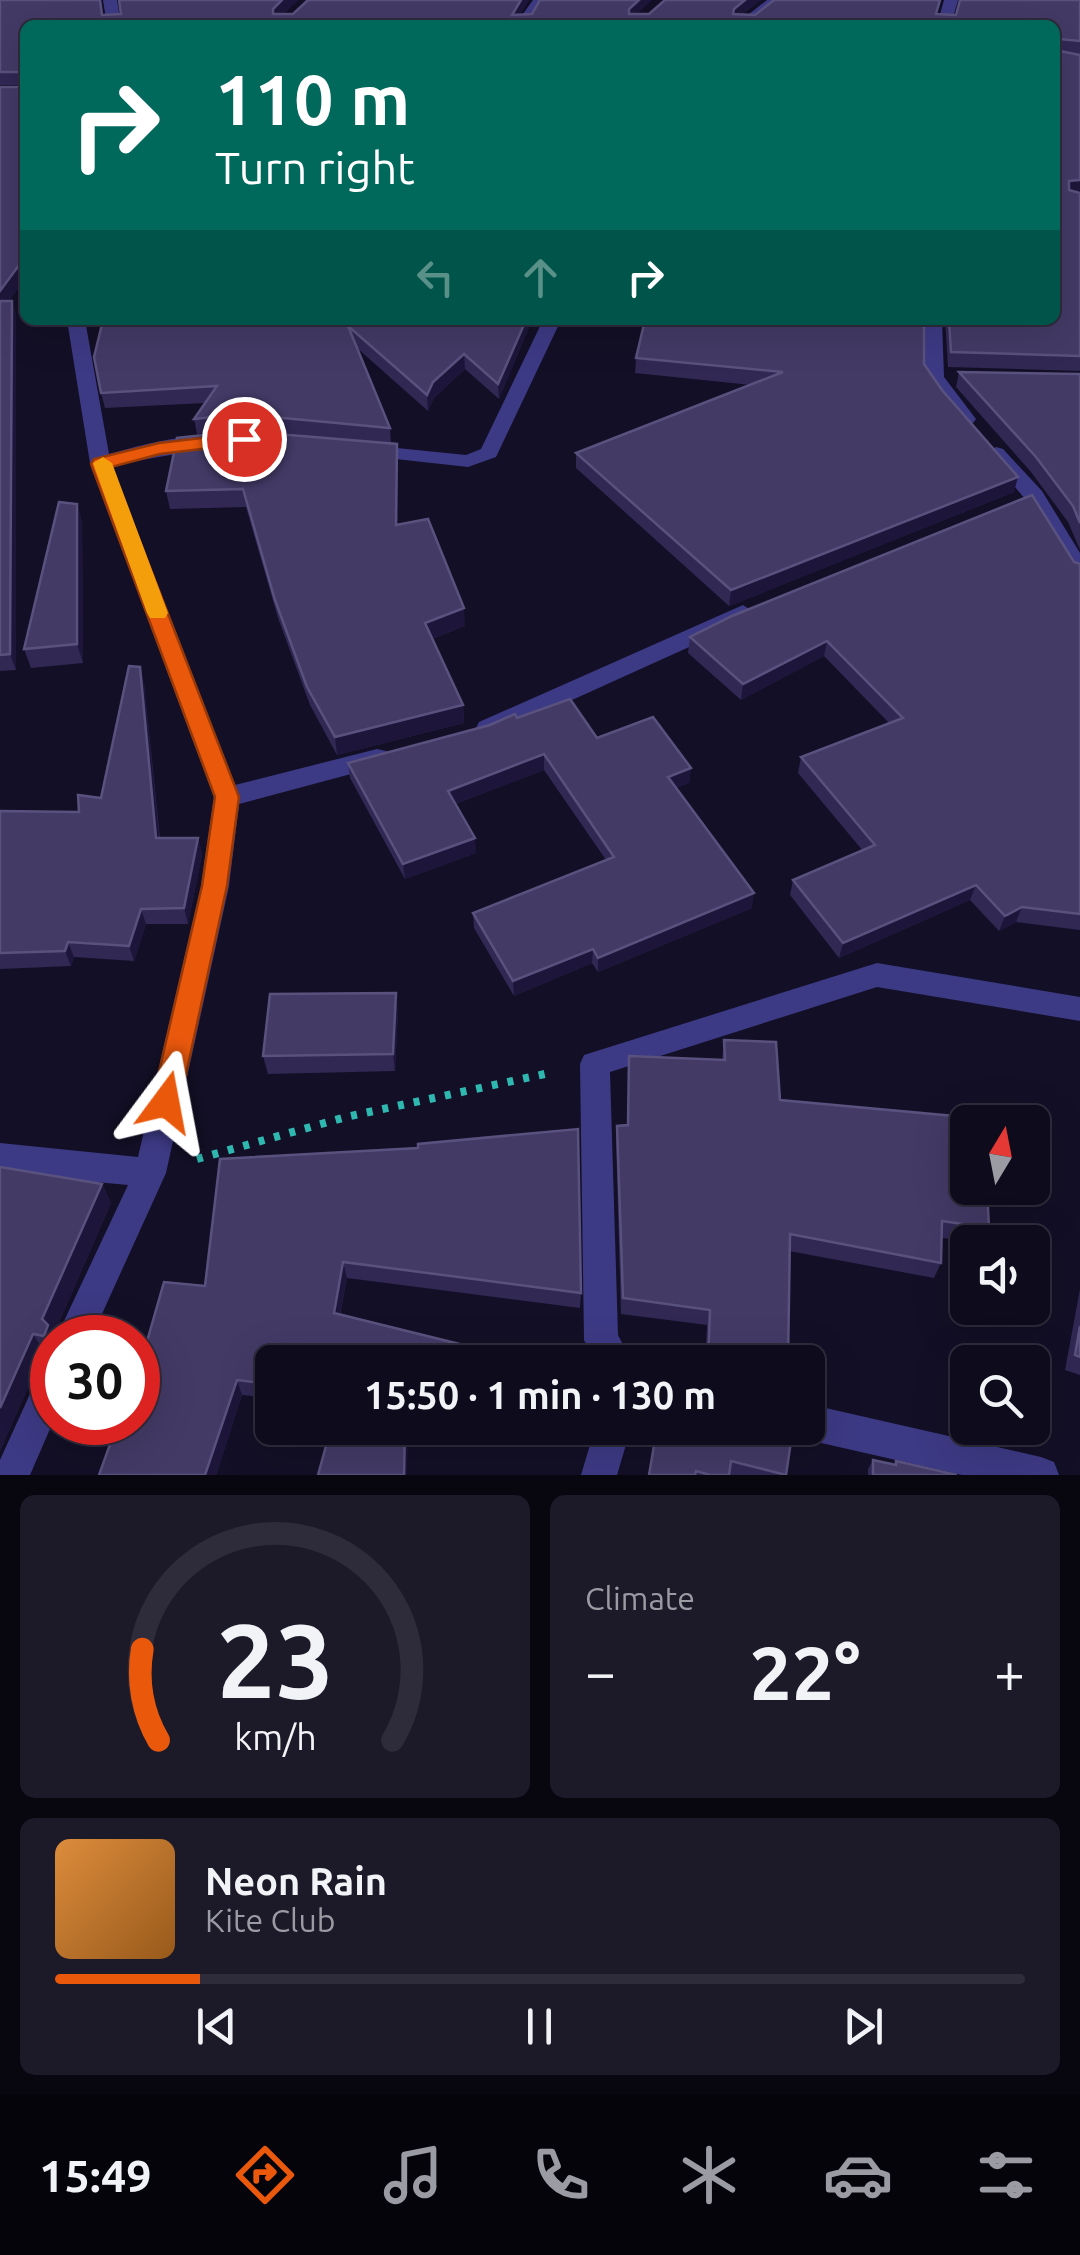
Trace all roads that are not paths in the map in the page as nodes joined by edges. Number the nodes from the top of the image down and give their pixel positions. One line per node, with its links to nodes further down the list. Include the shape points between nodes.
1 (776, 0): 2 (street)
2 (749, 20)
3 (77, 325): 8 (street)
4 (550, 325): 7 (street, via 489,453 468,460)
5 (934, 325): 9 (street, via 948,399)
6 (227, 441): 8 (street, via 159,448)
7 (338, 448)
8 (100, 464): 13 (street)
9 (1080, 572)
10 (763, 605): 11 (street)
11 (463, 736)
12 (409, 750): 13 (street)
13 (227, 797): 16 (street, via 215,886)
14 (1080, 1009): 18 (street, via 877,975 594,1064)
15 (0, 1158): 16 (street)
16 (150, 1173): 17 (street)
17 (85, 1315)
18 (604, 1345)
19 (825, 1426): 24 (street)
20 (30, 1434): 22 (street)
21 (608, 1445): 23 (street)
22 (12, 1475)
23 (599, 1475)
24 (1041, 1475)

